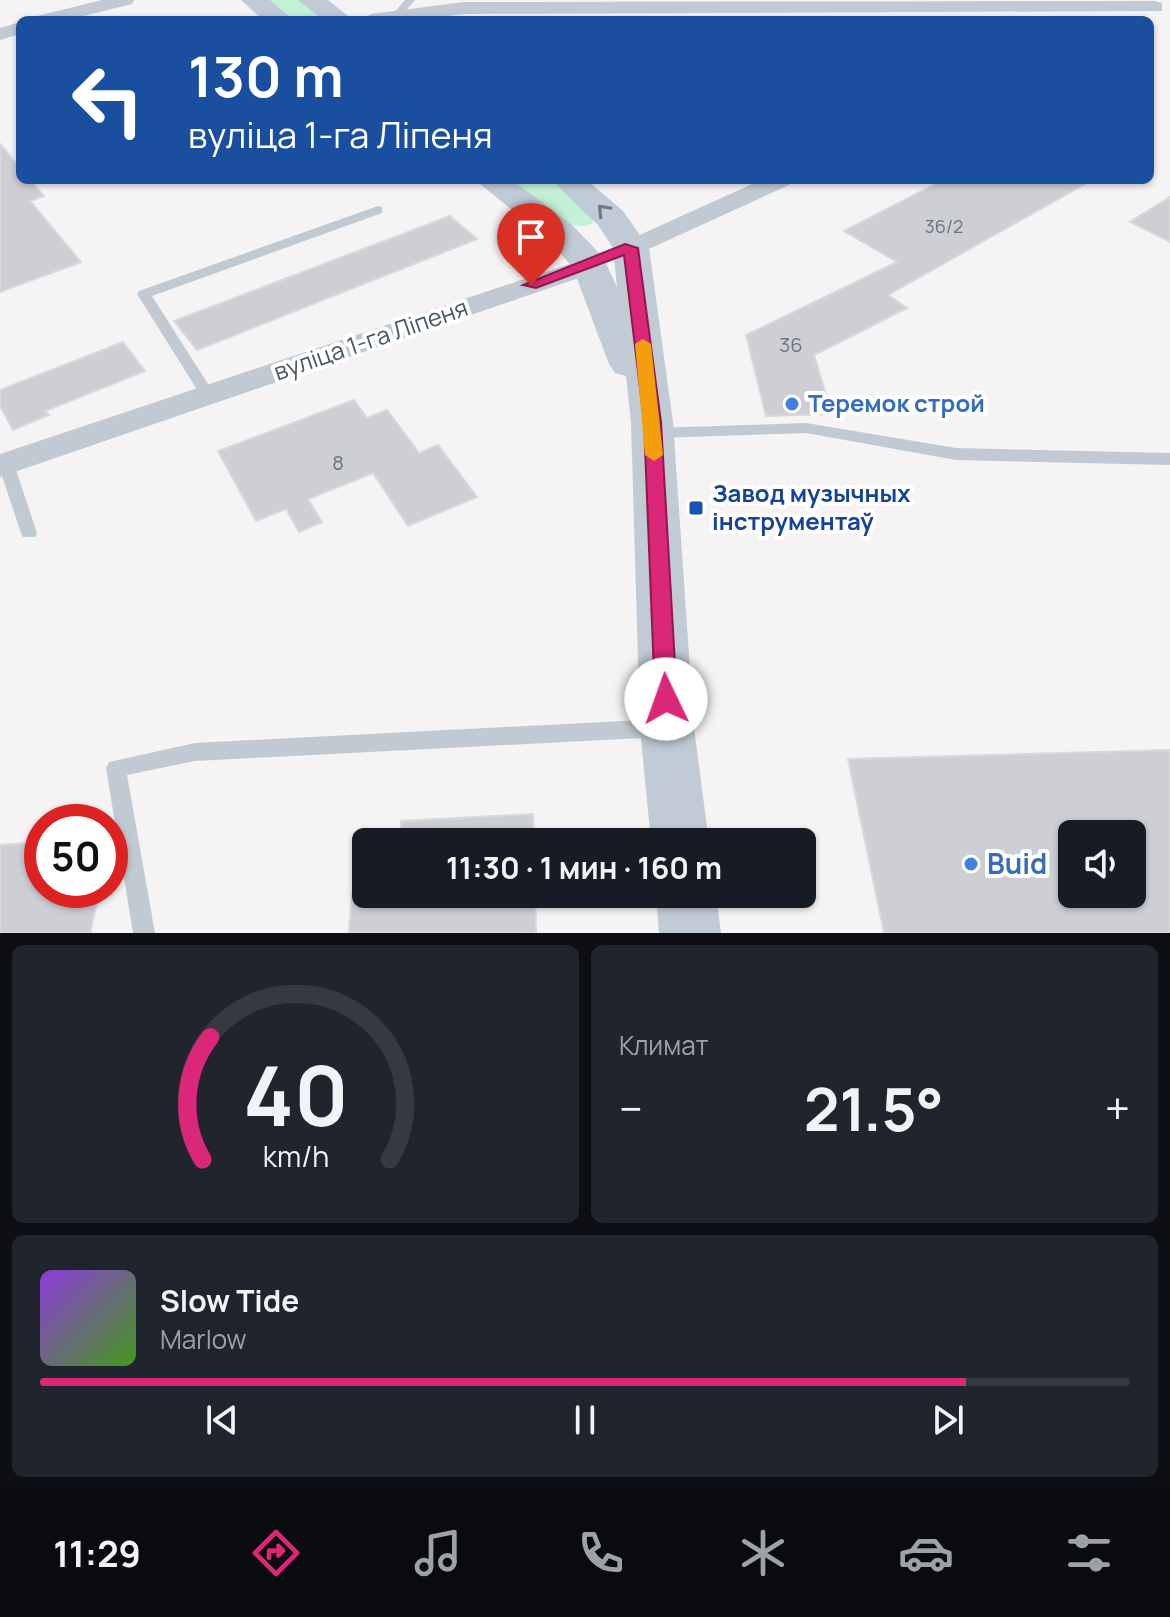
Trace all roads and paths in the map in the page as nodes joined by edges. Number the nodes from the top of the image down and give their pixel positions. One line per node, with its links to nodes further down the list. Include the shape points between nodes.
1 (125, 0): 7 (street)
2 (254, 0): 8 (main road)
3 (311, 0): 9 (main road)
4 (685, 3): 5 (street); 6 (street)
5 (404, 7): 10 (street)
6 (1153, 9)
7 (60, 16)
8 (275, 16)
9 (334, 16)
10 (381, 16)
11 (496, 184): 16 (main road, via 560,232)
12 (572, 184): 15 (main road, one-way to 12, via 611,218)
13 (772, 184): 15 (street, вуліца 1-га Ліпеня)
14 (378, 210): 17 (lane, via 144,294)
15 (631, 248): 16 (main road, вуліца 1-га Ліпеня); 18 (main road)
16 (590, 265): 17 (street, вуліца 1-га Ліпеня); 18 (main road)
17 (208, 395): 20 (street, вуліца 1-га Ліпеня)
18 (653, 427): 19 (lane, via 806,428 956,454); 22 (main road)
19 (1170, 459)
20 (3, 465): 21 (lane)
21 (29, 533)
22 (667, 728): 23 (main road); 25 (lane, via 195,752 116,768)
23 (678, 828)
24 (687, 908): 26 (main road)
25 (144, 933)
26 (690, 933)

